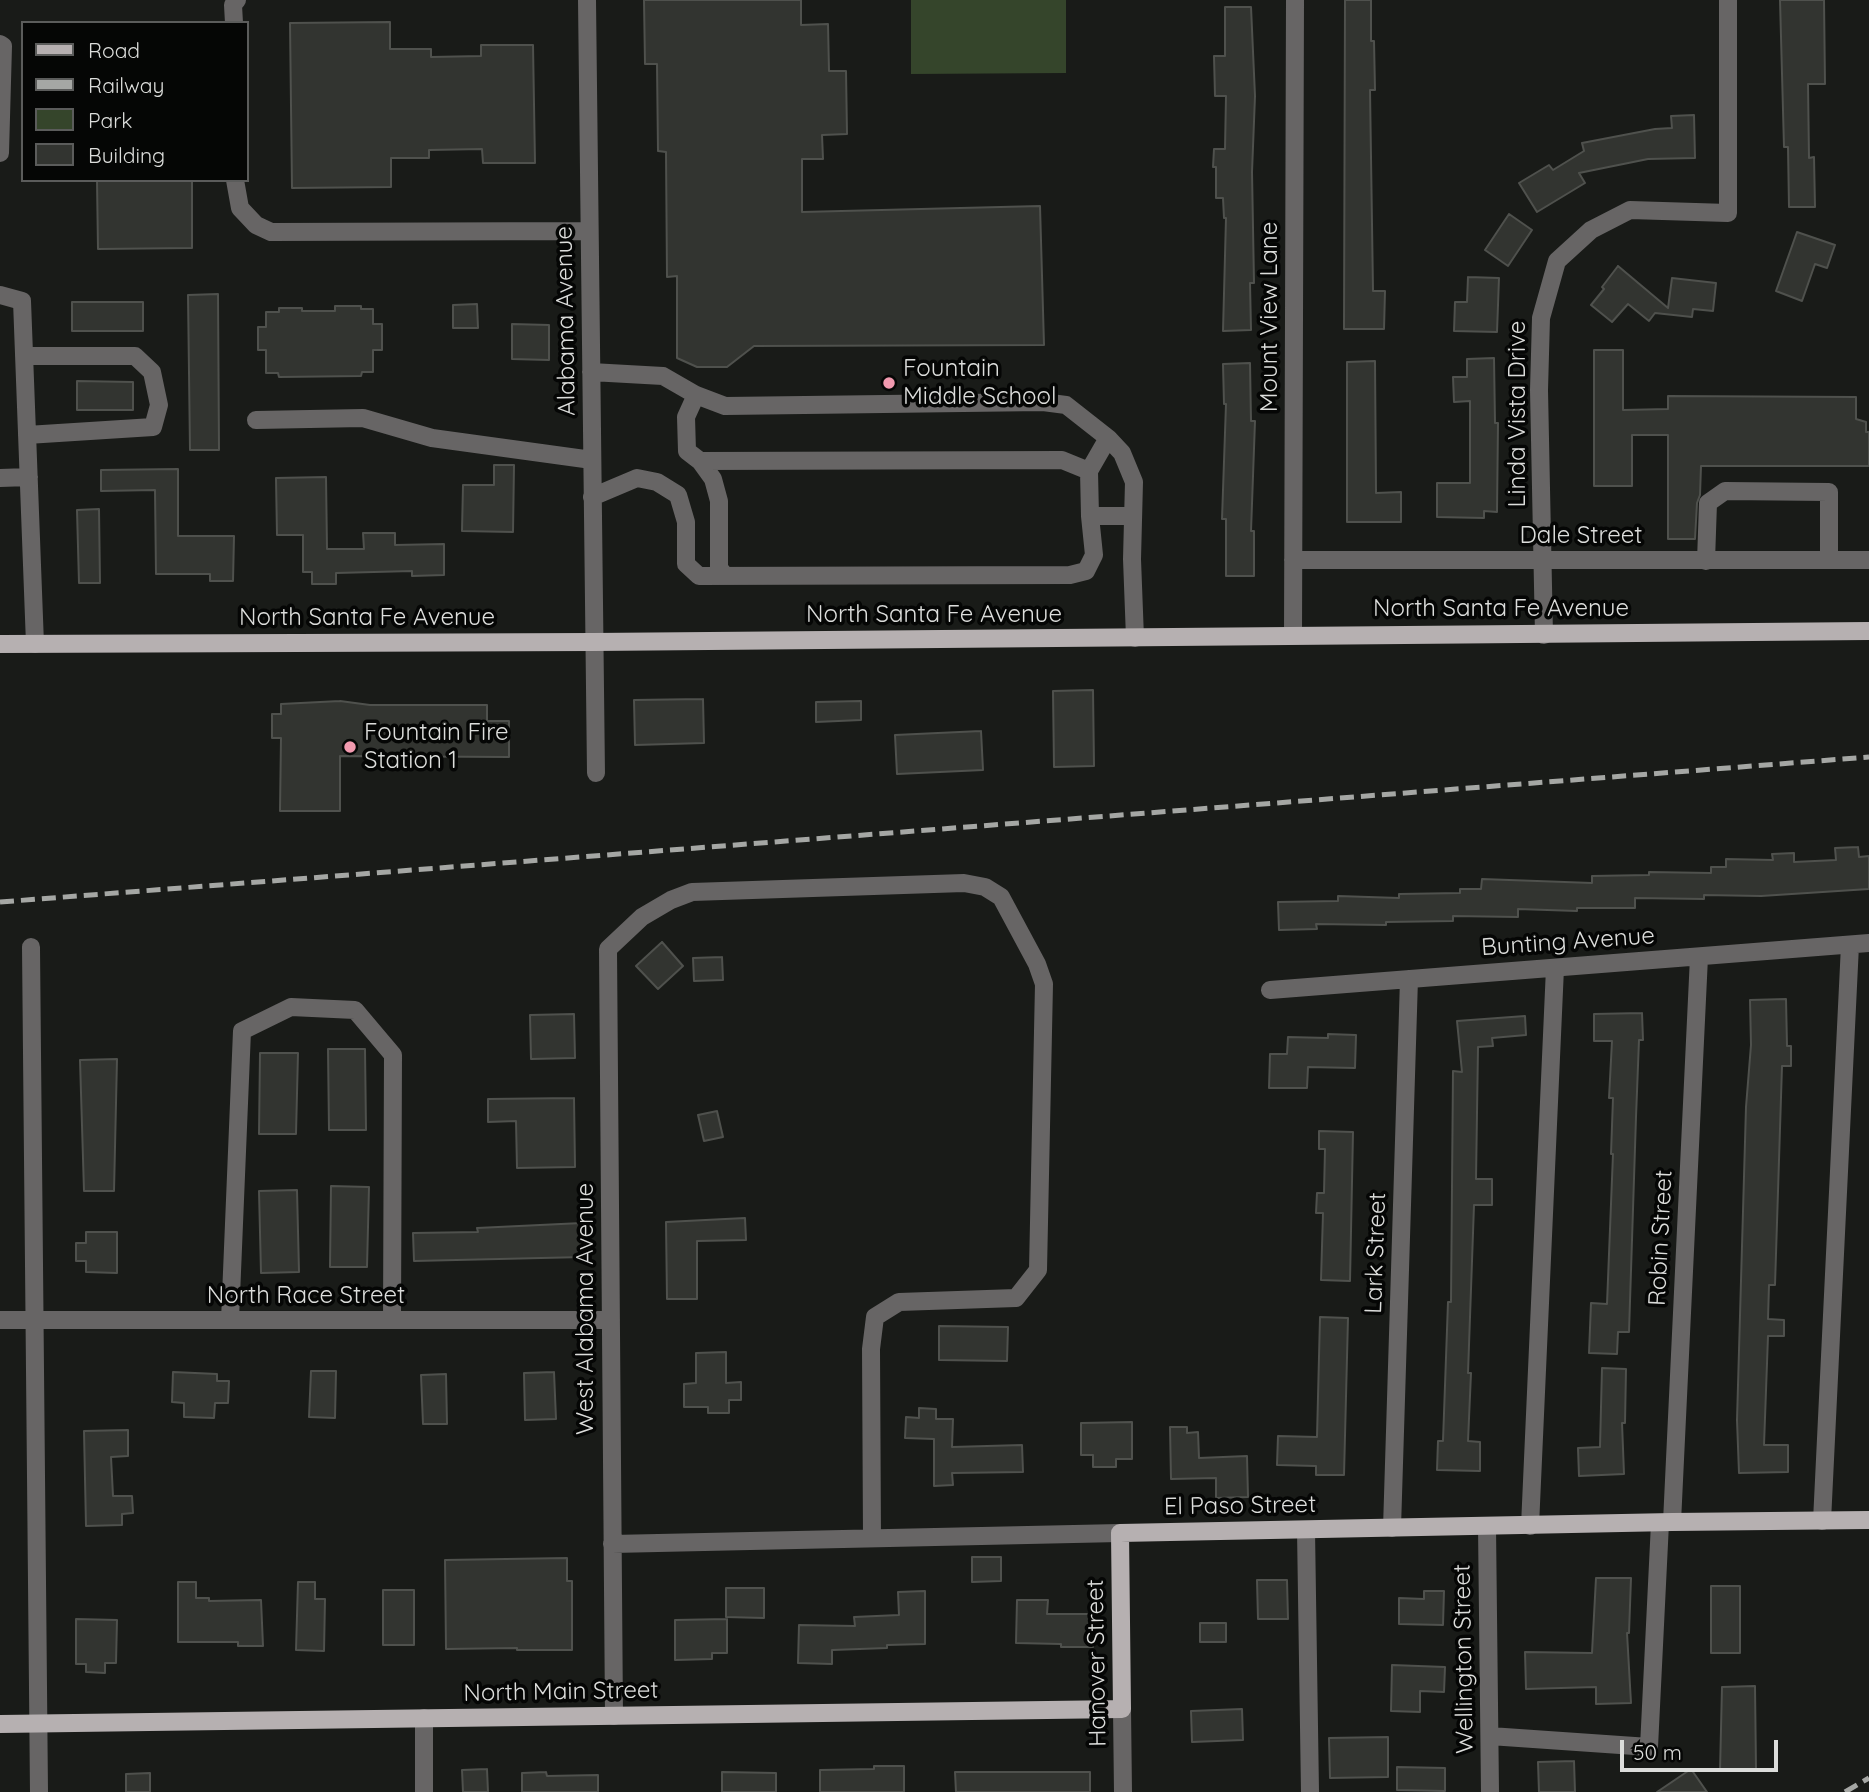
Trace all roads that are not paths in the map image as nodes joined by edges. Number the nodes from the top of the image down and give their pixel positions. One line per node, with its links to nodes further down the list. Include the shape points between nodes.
1 (237, 0): 5 (street)
2 (587, 0): 9 (street, Alabama Avenue)
3 (1295, 0): 25 (street, Mount View Lane)
4 (1728, 0): 28 (street, Linda Vista Drive, via 1728,213 1630,210 1591,230 1557,261 1541,318)
5 (233, 21)
6 (1, 45): 7 (street)
7 (0, 153)
8 (236, 182): 9 (street, via 240,208 256,225 271,232)
9 (589, 231): 12 (street, Alabama Avenue)
10 (0, 295): 11 (street, via 22,301)
11 (24, 356): 15 (street); 15 (street, via 135,356 152,372 159,405 153,428)
12 (591, 372): 13 (street, via 663,376); 17 (street, Alabama Avenue)
13 (696, 395): 16 (street, via 725,406 1043,402 1066,405); 18 (street, via 686,417 687,451)
14 (256, 420): 17 (street, via 363,418 432,438)
15 (27, 435): 20 (street)
16 (1108, 438): 19 (street); 24 (street, via 1122,453 1134,482)
17 (592, 460): 22 (street, Alabama Avenue)
18 (700, 461): 19 (street, via 1062,460); 30 (street, via 713,479 719,501 719,568)
19 (1089, 471): 23 (street)
20 (29, 477): 21 (street); 37 (street)
21 (0, 478)
22 (592, 497): 30 (street, via 637,478 657,482 678,495 686,522 686,564 699,576); 35 (street, Alabama Avenue)
23 (1090, 516): 24 (street); 30 (street, via 1094,555 1086,572 1070,575)
24 (1133, 516): 34 (street)
25 (1293, 560): 28 (street, Dale Street); 32 (street, Mount View Lane)
26 (1829, 560): 27 (street, Dale Street); 29 (street, Dale Street); 29 (street, via 1829,492 1725,491 1708,503)
27 (1869, 560)
28 (1543, 561): 29 (street, Dale Street); 33 (street, Linda Vista Drive)
29 (1706, 561)
30 (725, 576)
31 (1869, 631): 33 (main road, North Santa Fe Avenue)
32 (1293, 634): 33 (main road, North Santa Fe Avenue); 34 (main road, North Santa Fe Avenue)
33 (1544, 635)
34 (1135, 638): 35 (main road, North Santa Fe Avenue)
35 (593, 642): 37 (main road, North Santa Fe Avenue); 38 (street, Alabama Avenue)
36 (0, 644): 37 (main road, North Santa Fe Avenue)
37 (35, 644)
38 (596, 774)
39 (1869, 943): 40 (street, Bunting Avenue)
40 (1850, 945): 42 (street, Bunting Avenue); 52 (street)
41 (31, 947): 47 (street)
42 (1699, 957): 43 (street, Bunting Avenue); 53 (street, Robin Street)
43 (1555, 968): 44 (street, Bunting Avenue); 54 (street)
44 (1409, 979): 45 (street, Bunting Avenue); 56 (street, Lark Street)
45 (1270, 990)
46 (0, 1320): 47 (street, North Race Street)
47 (36, 1320): 48 (street, North Race Street); 64 (street)
48 (230, 1320): 49 (street, North Race Street); 49 (street, via 242,1031 291,1007 355,1010 393,1055)
49 (392, 1320): 50 (street, North Race Street)
50 (611, 1320): 59 (street, West Alabama Avenue, via 608,949 642,917 692,892 964,883 985,887 1001,897 1044,984 1038,1270 1016,1298 899,1302 875,1317 871,1349); 60 (street, West Alabama Avenue)
51 (1869, 1520): 52 (main road, El Paso Street)
52 (1822, 1521): 53 (main road, El Paso Street)
53 (1666, 1522): 54 (main road, El Paso Street); 66 (street, Robin Street, via 1649,1747)
54 (1531, 1525): 55 (main road, El Paso Street)
55 (1487, 1526): 56 (main road, El Paso Street); 66 (street, Wellington Street)
56 (1392, 1528): 57 (main road, El Paso Street)
57 (1306, 1530): 58 (main road, El Paso Street); 70 (street)
58 (1120, 1533): 59 (street, El Paso Street); 61 (main road, Hanover Street)
59 (872, 1538): 60 (street, El Paso Street)
60 (612, 1544): 62 (street, West Alabama Avenue)
61 (1122, 1709): 62 (main road, North Main Street); 69 (street, Hanover Street)
62 (614, 1716): 63 (main road, North Main Street)
63 (424, 1718): 64 (main road, North Main Street); 68 (street)
64 (38, 1723): 65 (main road, North Main Street); 67 (street)
65 (0, 1724)
66 (1490, 1736): 71 (street, Wellington Street)
67 (39, 1792)
68 (424, 1792)
69 (1123, 1792)
70 (1310, 1792)
71 (1490, 1792)

